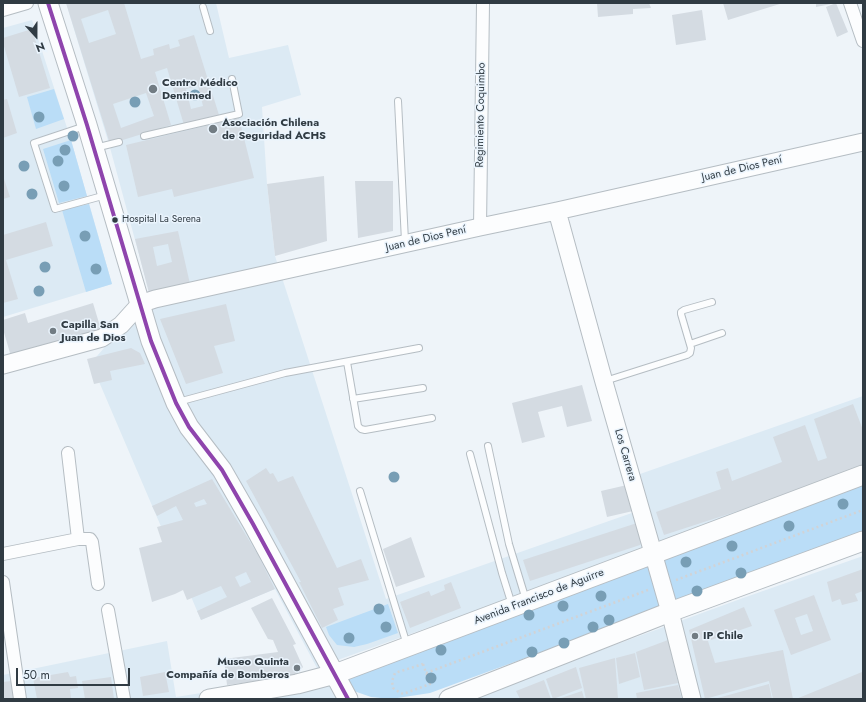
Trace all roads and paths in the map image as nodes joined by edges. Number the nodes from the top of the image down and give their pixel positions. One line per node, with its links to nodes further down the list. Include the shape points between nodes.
1 (27, 3): 6 (street)
2 (48, 3): 11 (main road, via 72,66)
3 (483, 3): 18 (street, Regimiento Coquimbo)
4 (850, 3): 8 (street)
5 (203, 7): 7 (lane)
6 (3, 10)
7 (210, 31)
8 (863, 41)
9 (232, 80): 12 (lane, via 239,114)
10 (398, 101): 19 (lane)
11 (87, 125): 15 (main road); 16 (lane, via 34,143 55,209)
12 (144, 136)
13 (119, 142): 15 (lane)
14 (863, 142): 17 (main road, Juan de Dios Pení)
15 (94, 148): 16 (main road)
16 (108, 195): 21 (main road)
17 (557, 211): 18 (main road, Juan de Dios Pení); 27 (main road, Los Carrera)
18 (480, 227): 19 (main road, Juan de Dios Pení)
19 (405, 244): 21 (main road, Juan de Dios Pení)
20 (712, 302): 23 (lane, via 682,312)
21 (140, 304): 26 (main road, via 121,325 102,338); 30 (main road, via 151,341)
22 (722, 333): 23 (lane)
23 (690, 344): 27 (lane, via 690,352 687,355)
24 (419, 348): 25 (lane)
25 (347, 362): 29 (lane); 30 (lane, via 285,373)
26 (3, 365)
27 (604, 382): 41 (main road, Los Carrera)
28 (423, 388): 29 (lane)
29 (353, 399): 31 (lane, via 358,426 365,430)
30 (176, 403): 50 (main road, via 189,427 222,470)
31 (432, 418)
32 (488, 446): 45 (lane)
33 (68, 453): 38 (street)
34 (470, 454): 45 (lane, via 502,573)
35 (863, 475): 41 (main road, Avenida Francisco de Aguirre)
36 (360, 491): 48 (lane)
37 (863, 510): 44 (path)
38 (78, 539): 40 (street); 43 (street, via 90,539 92,542)
39 (863, 541): 47 (main road)
40 (3, 554)
41 (653, 554): 44 (main road, Los Carrera); 45 (main road, Avenida Francisco de Aguirre)
42 (3, 582): 51 (street)
43 (98, 584)
44 (663, 584): 47 (main road, Los Carrera); 49 (path)
45 (519, 604): 48 (main road, Avenida Francisco de Aguirre)
46 (108, 610): 52 (street)
47 (670, 612): 55 (main road); 56 (main road, Los Carrera)
48 (407, 646): 50 (main road, Avenida Francisco de Aguirre)
49 (426, 673): 49 (path, via 430,684 403,694 393,688 395,673 423,664)
50 (335, 674): 53 (main road, Avenida Francisco de Aguirre, via 297,684); 54 (main road)
51 (20, 699)
52 (124, 699)
53 (209, 699)
54 (348, 699)
55 (450, 699)
56 (692, 699)

